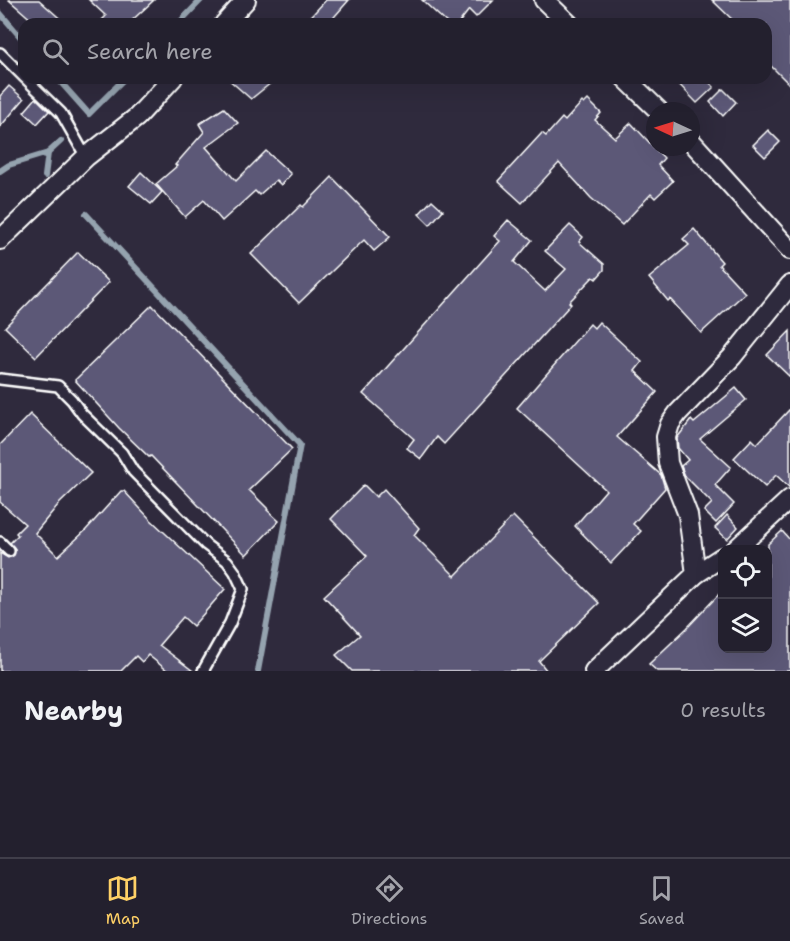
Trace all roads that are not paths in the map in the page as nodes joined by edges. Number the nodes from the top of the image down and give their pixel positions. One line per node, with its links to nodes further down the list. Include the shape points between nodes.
1 (246, 0): 3 (street)
2 (544, 0): 4 (street)
3 (230, 18)
4 (563, 18)
5 (0, 53): 6 (lane)
6 (18, 70)
7 (32, 84): 12 (lane, via 61,113)
8 (167, 84): 12 (street, via 136,117)
9 (631, 84): 10 (street)
10 (650, 102)
11 (700, 151): 14 (street)
12 (86, 156): 13 (street)
13 (0, 240)
14 (790, 250)
15 (790, 285): 22 (street, via 732,357 670,424 666,437 668,463 688,515)
16 (0, 379): 23 (lane, via 58,386 122,453 133,471 235,572 243,589)
17 (790, 499): 19 (street)
18 (0, 542): 20 (lane)
19 (739, 545)
20 (9, 551)
21 (718, 560): 22 (street)
22 (696, 574): 24 (street)
23 (203, 671)
24 (594, 671)

